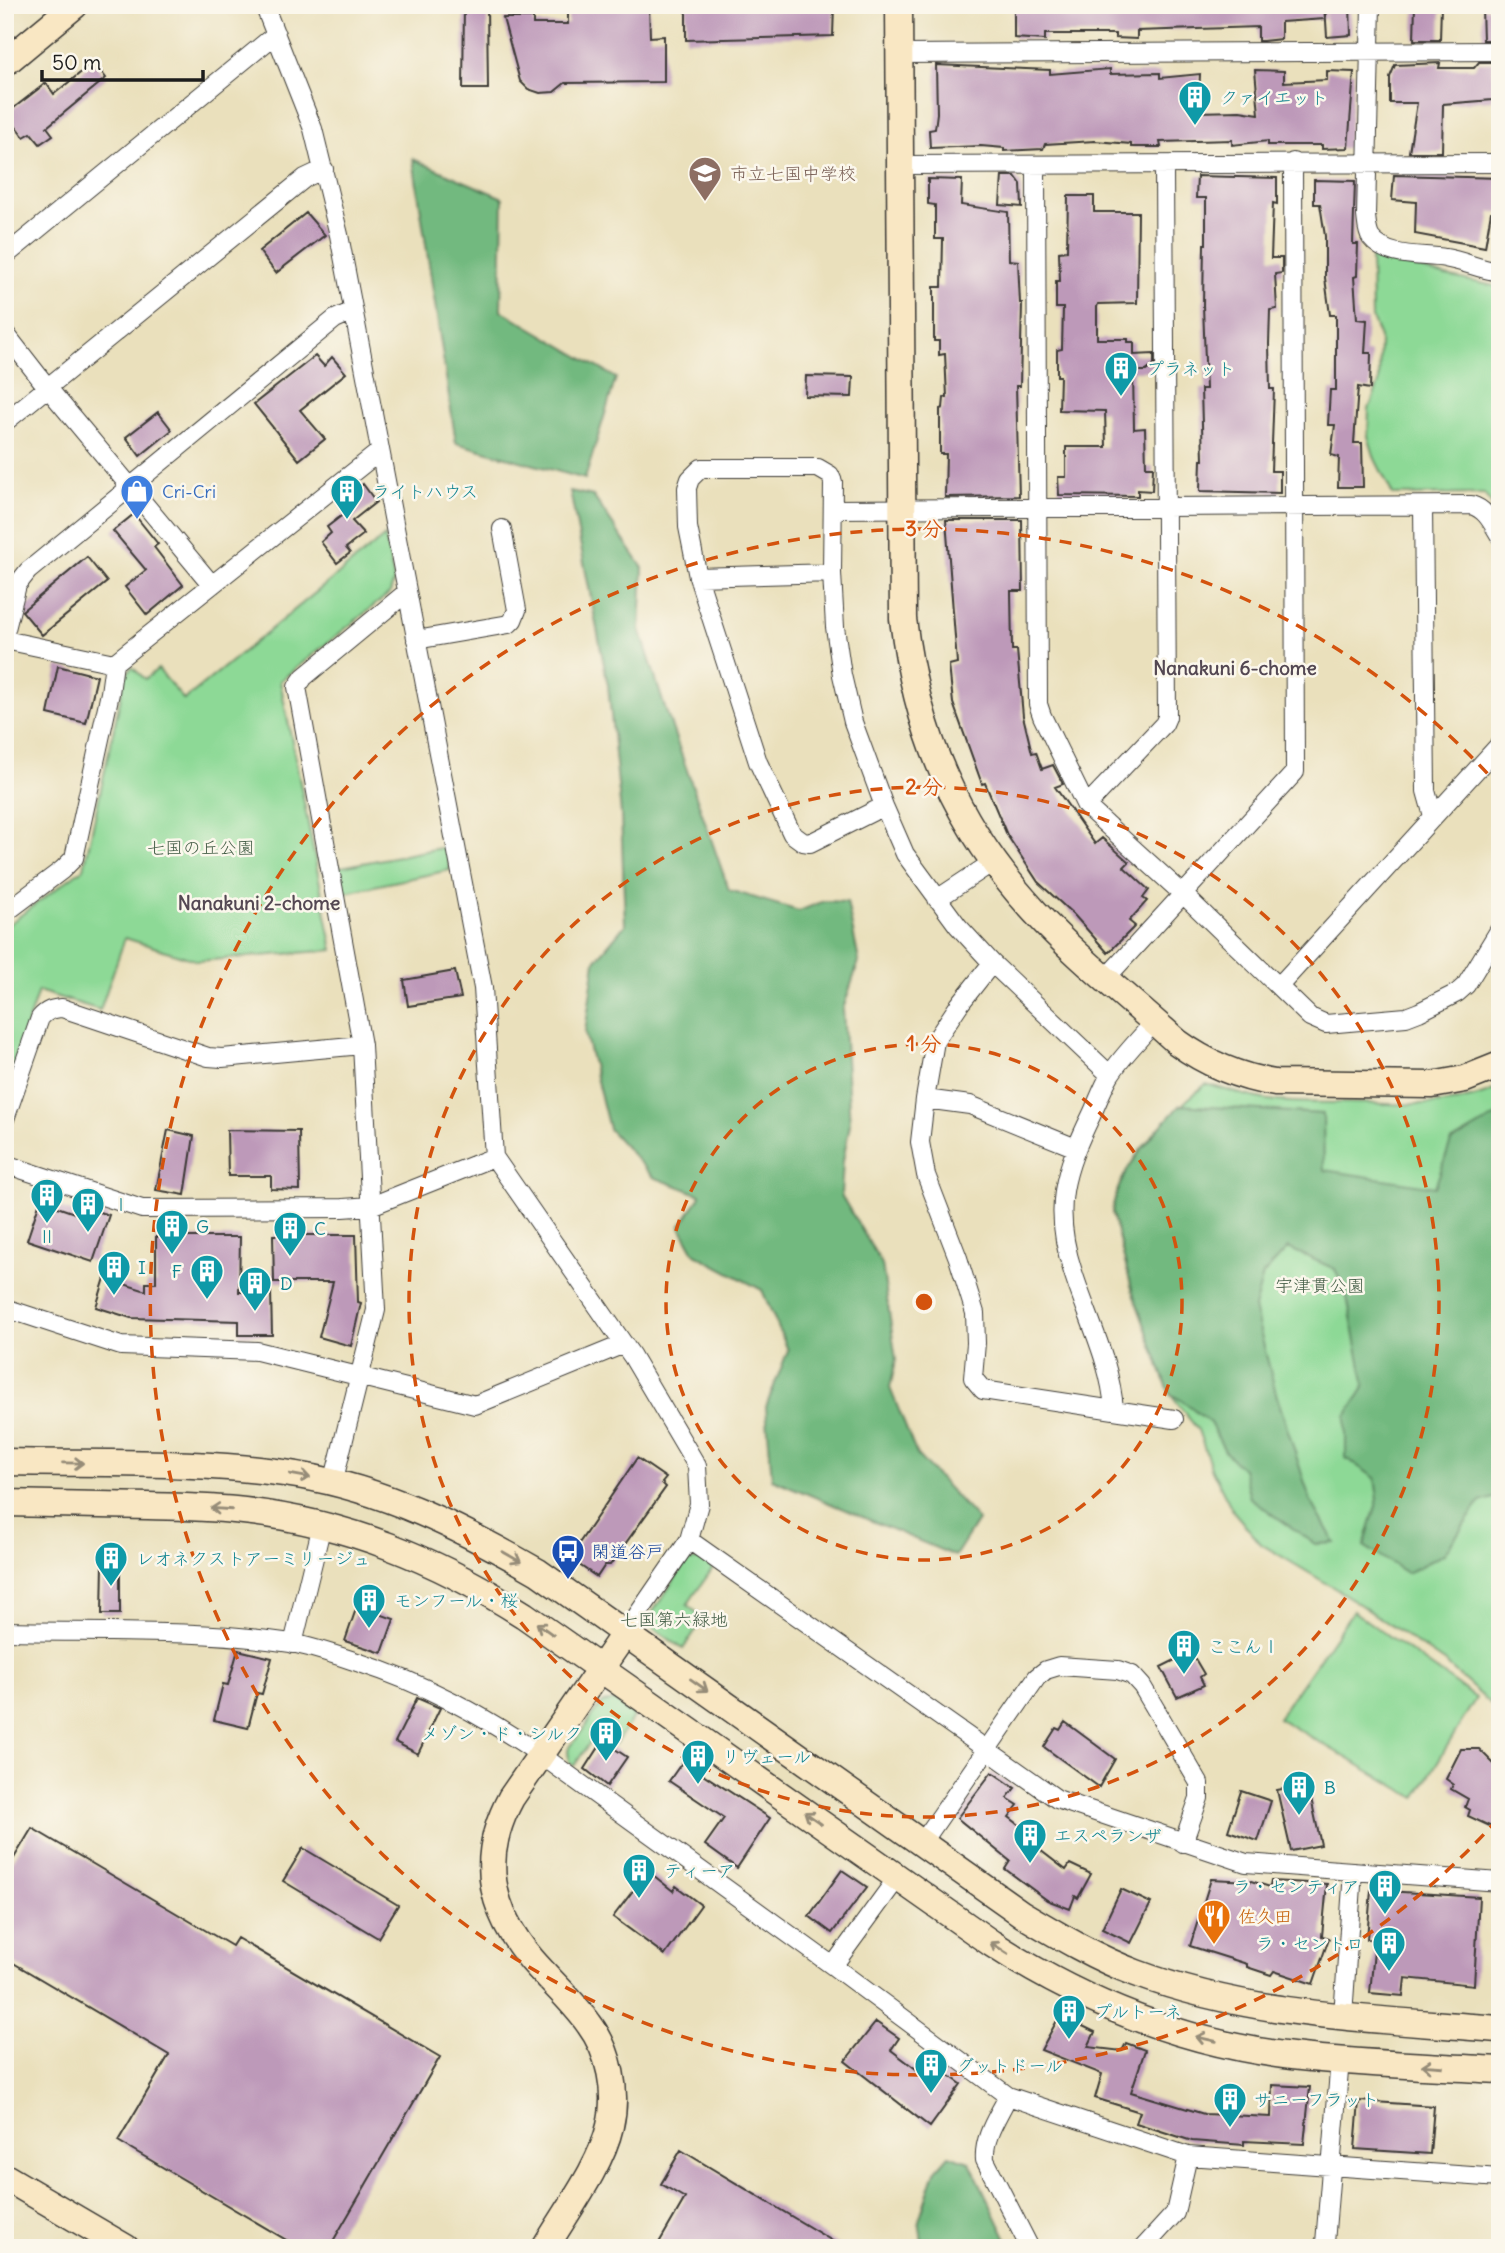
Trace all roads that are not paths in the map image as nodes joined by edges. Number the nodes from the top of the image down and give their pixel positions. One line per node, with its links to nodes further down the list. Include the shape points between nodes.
1 (75, 5): 9 (street)
2 (264, 5): 5 (street)
3 (899, 5): 8 (street)
4 (1371, 5): 7 (street)
5 (276, 34): 16 (street); 17 (street)
6 (1500, 51): 7 (street)
7 (1371, 52): 8 (street); 11 (street)
8 (899, 54): 14 (street)
9 (5, 63)
10 (1293, 162): 11 (street); 13 (street); 26 (street)
11 (1367, 163): 12 (street); 18 (street, via 1366,216 1372,239 1397,252)
12 (1500, 163)
13 (1164, 164): 15 (street); 29 (street)
14 (900, 165): 15 (street); 27 (street)
15 (1036, 165): 28 (street)
16 (324, 169): 19 (street); 21 (street, via 305,178)
17 (5, 256)
18 (1500, 272)
19 (353, 311): 23 (street); 24 (street, via 335,319)
20 (5, 332): 21 (street)
21 (47, 387): 22 (street); 24 (street)
22 (5, 422)
23 (380, 451): 35 (street); 36 (street)
24 (131, 486): 35 (street); 37 (street, via 22,577)
25 (1423, 506): 26 (street); 32 (street, via 1478,507); 44 (street, via 1426,791)
26 (1294, 507): 29 (street); 46 (street, via 1295,772)
27 (901, 508): 28 (street); 30 (street); 45 (street, via 903,620 915,692 948,785)
28 (1038, 508): 29 (street); 43 (street, via 1038,704)
29 (1165, 508): 43 (street, via 1167,717)
30 (833, 509): 33 (street); 34 (street, via 830,475 818,468 701,468 687,488 688,527)
31 (502, 529): 39 (street, via 517,610 513,620)
32 (1500, 536)
33 (832, 573): 34 (street); 42 (street, via 842,675 853,722)
34 (698, 577): 42 (street, via 758,761 792,834 810,843)
35 (212, 585): 40 (street)
36 (407, 592): 39 (street); 54 (street, via 297,687)
37 (5, 633)
38 (5, 640): 40 (street)
39 (416, 640): 60 (street, via 483,988)
40 (114, 663): 48 (street, via 74,859)
41 (1500, 744): 44 (street)
42 (884, 806): 47 (street, via 905,854)
43 (1086, 806): 46 (street)
44 (1433, 816): 52 (street)
45 (993, 862): 47 (street); 51 (street, via 1035,912)
46 (1183, 894): 51 (street); 52 (street)
47 (937, 899): 50 (street)
48 (5, 913)
49 (1500, 929): 52 (street, via 1466,985 1406,1017 1326,1024 1310,1017)
50 (992, 963): 56 (street); 57 (street, via 935,1041)
51 (1106, 978): 53 (street)
52 (1279, 986)
53 (1154, 1022): 55 (street, via 1203,1059 1254,1080 1275,1083 1432,1085 1465,1079); 56 (street)
54 (362, 1045): 58 (street, via 208,1057 62,1008 53,1009 40,1018); 62 (street)
55 (1500, 1065)
56 (1110, 1075): 59 (street)
57 (925, 1099): 59 (street, via 970,1105); 66 (street, via 920,1142 926,1175 975,1313 975,1383 982,1390)
58 (5, 1119)
59 (1076, 1148): 66 (street, via 1064,1184 1065,1239)
60 (495, 1157): 62 (street); 64 (street)
61 (5, 1164): 62 (street, via 142,1209)
62 (371, 1206): 65 (street, via 376,1310)
63 (5, 1308): 65 (street, via 121,1346 257,1351)
64 (624, 1344): 65 (street, via 475,1405); 72 (street, via 696,1466 699,1504)
65 (360, 1376): 69 (street)
66 (1114, 1410): 67 (street)
67 (1174, 1419)
68 (5, 1462): 69 (street, one-way to 69, via 223,1467)
69 (333, 1483): 74 (street, one-way to 74, via 457,1527 538,1572)
70 (5, 1503): 71 (street, one-way to 70, via 242,1510)
71 (322, 1525): 75 (street); 76 (street, one-way to 71, via 480,1587 370,1538)
72 (689, 1540): 74 (street); 77 (street)
73 (5, 1631): 75 (street, via 188,1634)
74 (625, 1633): 76 (street); 79 (street, one-way to 79)
75 (293, 1644): 78 (street, via 390,1672 441,1694)
76 (600, 1668): 78 (street); 82 (street, one-way to 76)
77 (988, 1750): 79 (street); 80 (street, via 1057,1800); 80 (street, via 1046,1670 1059,1666 1132,1675 1199,1783 1199,1798)
78 (541, 1755): 84 (street); 96 (street, via 497,1827 491,1858 494,1886 513,1936 590,2024 608,2061 613,2102 603,2150)
79 (922, 1843): 85 (street, via 1022,1914 1089,1953 1136,1973 1219,1999 1279,2011)
80 (1183, 1843): 81 (street, via 1246,1863)
81 (1353, 1871): 83 (street); 85 (street)
82 (898, 1877): 84 (street); 87 (street, one-way to 82, via 1222,2043 1112,2009 1025,1965)
83 (1500, 1882)
84 (833, 1966): 89 (street)
85 (1342, 2016): 86 (street)
86 (1500, 2029)
87 (1340, 2059): 88 (street, one-way to 87); 91 (street)
88 (1500, 2070)
89 (1008, 2096): 90 (street); 97 (street, via 987,2138 985,2160)
90 (1188, 2157): 91 (street); 98 (street, via 1175,2213)
91 (1332, 2166): 93 (street); 94 (street)
92 (5, 2177): 95 (street)
93 (1500, 2178)
94 (1325, 2246)
95 (126, 2248)
96 (545, 2248)
97 (1030, 2248)
98 (1143, 2248)

